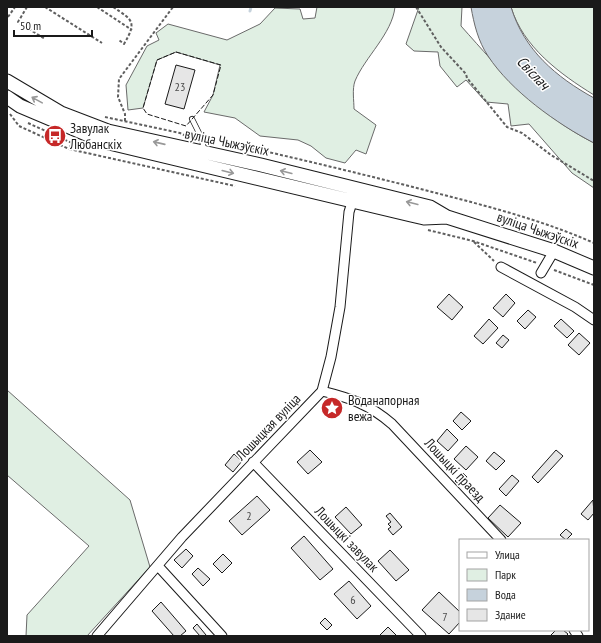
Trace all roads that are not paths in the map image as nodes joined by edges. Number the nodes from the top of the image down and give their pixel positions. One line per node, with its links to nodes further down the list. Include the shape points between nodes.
1 (7, 81): 4 (street, вуліца Чыжэўскіх, one-way to 1, via 108,131 61,113)
2 (7, 97): 4 (street, вуліца Чыжэўскіх, via 20,106 105,142)
3 (192, 119): 4 (lane)
4 (204, 154): 5 (street, вуліца Чыжэўскіх, one-way to 4); 6 (street, вуліца Чыжэўскіх, one-way to 6)
5 (357, 189): 6 (street, Лошыцкая вуліца); 7 (street, вуліца Чыжэўскіх, one-way to 5, via 430,207)
6 (352, 202): 7 (street, вуліца Чыжэўскіх, via 424,218); 13 (street, Лошыцкая вуліца, via 340,307)
7 (448, 217): 8 (street, вуліца Чыжэўскіх)
8 (554, 251): 10 (street, вуліца Чыжэўскіх); 11 (street)
9 (501, 267): 12 (street)
10 (594, 268)
11 (543, 270)
12 (594, 320)
13 (322, 391): 14 (street, Лошыцкая вуліца); 15 (street, Лошыцкі праезд, via 346,397 377,411)
14 (253, 462): 16 (street, Лошыцкая вуліца); 19 (street, Лошыцкі завулак)
15 (500, 539)
16 (158, 566): 17 (street, Лошыцкая вуліца); 18 (street)
17 (97, 636)
18 (222, 636)
19 (420, 636)

